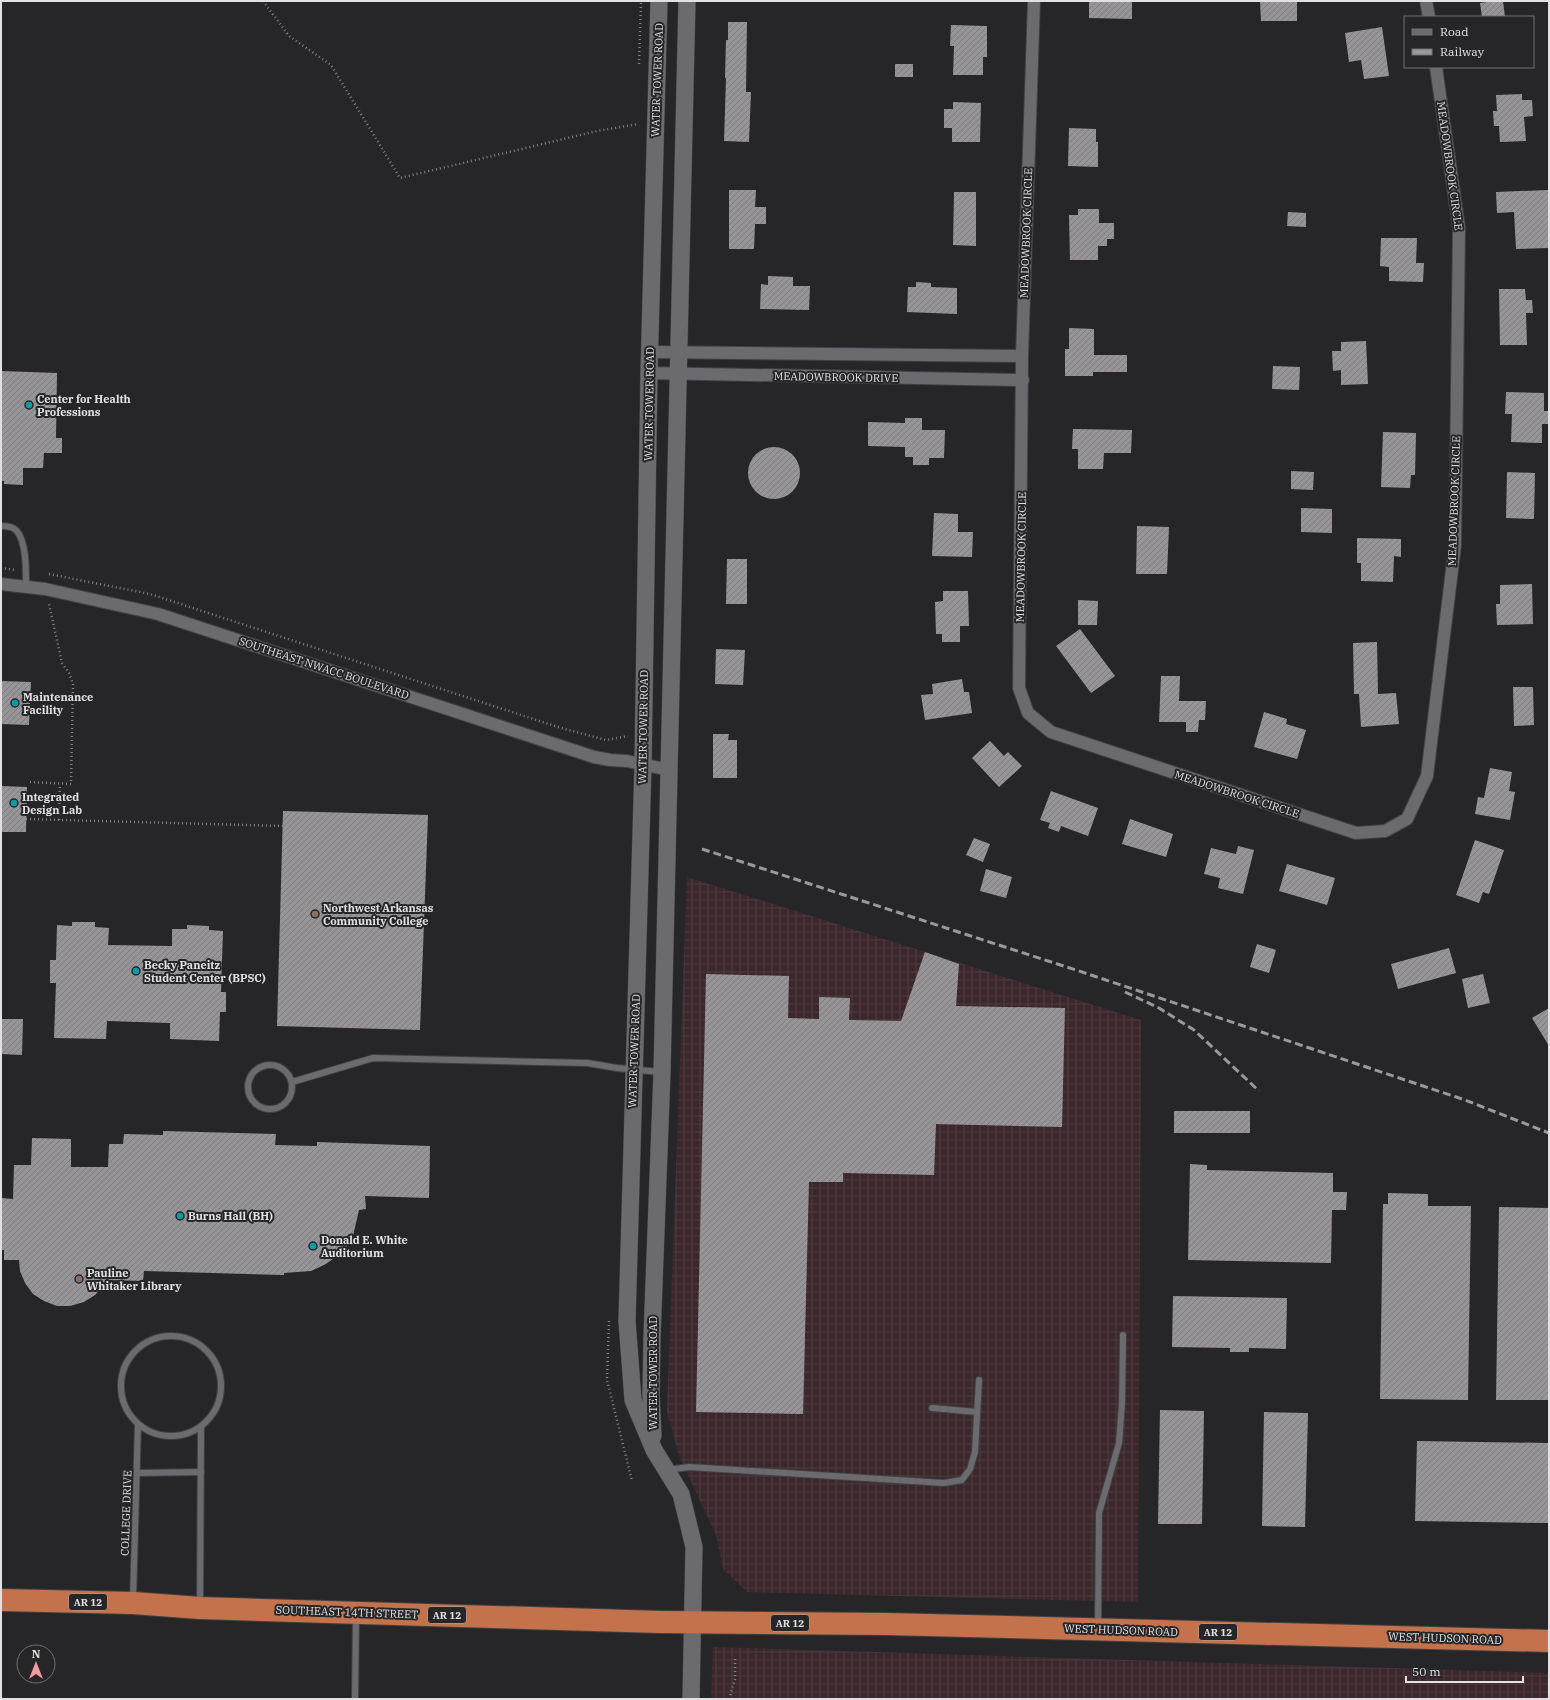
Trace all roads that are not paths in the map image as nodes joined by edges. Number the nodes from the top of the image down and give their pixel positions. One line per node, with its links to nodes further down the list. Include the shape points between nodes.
1 (659, 1): 7 (street, WATER TOWER ROAD)
2 (687, 1): 8 (street, WATER TOWER ROAD)
3 (1034, 1): 9 (street, MEADOWBROOK CIRCLE)
4 (1426, 1): 5 (street)
5 (1429, 16)
6 (1436, 68): 12 (street, MEADOWBROOK CIRCLE, via 1459,228 1455,545 1427,776 1407,820 1386,832 1356,833 1051,732 1028,714 1019,688)
7 (650, 352): 8 (street, MEADOWBROOK DRIVE); 10 (street, WATER TOWER ROAD)
8 (680, 352): 9 (street, MEADOWBROOK DRIVE); 11 (street, WATER TOWER ROAD)
9 (1022, 356): 12 (street, MEADOWBROOK CIRCLE)
10 (649, 373): 11 (street, MEADOWBROOK DRIVE); 16 (street, WATER TOWER ROAD)
11 (679, 374): 12 (street, MEADOWBROOK DRIVE); 17 (street, WATER TOWER ROAD)
12 (1023, 380)
13 (1, 526): 15 (lane, via 9,526 16,530 21,539)
14 (1, 584): 15 (street, SOUTHEAST NWACC BOULEVARD)
15 (26, 587): 16 (street, SOUTHEAST NWACC BOULEVARD, via 158,614 589,756)
16 (643, 765): 17 (street, SOUTHEAST NWACC BOULEVARD); 18 (street, WATER TOWER ROAD)
17 (669, 770): 19 (street, WATER TOWER ROAD)
18 (634, 1070): 19 (lane); 20 (lane, via 587,1063 373,1058); 27 (street, WATER TOWER ROAD, via 627,1321 634,1400)
19 (662, 1072): 27 (street, WATER TOWER ROAD, via 652,1337 651,1395)
20 (292, 1082): 20 (lane, via 285,1070 271,1065 257,1069 248,1081 248,1088 253,1101 266,1109 273,1109 286,1103 293,1090)
21 (1123, 1335): 36 (lane, via 1119,1443 1099,1513)
22 (979, 1380): 24 (lane)
23 (932, 1408): 24 (lane)
24 (977, 1412): 28 (lane, via 975,1452 970,1469 962,1480 944,1483 689,1467)
25 (138, 1424): 26 (lane, via 151,1432 165,1436 180,1435); 26 (lane, via 128,1411 122,1396 121,1380 125,1365 134,1351 146,1342 161,1336 177,1335 206,1348 216,1362 222,1378 216,1408); 30 (lane, COLLEGE DRIVE)
26 (201, 1428): 29 (lane)
27 (654, 1450): 28 (street, WATER TOWER ROAD)
28 (666, 1470): 35 (street, WATER TOWER ROAD, via 681,1494 694,1546)
29 (201, 1472): 30 (lane); 33 (lane)
30 (137, 1473): 32 (lane, COLLEGE DRIVE)
31 (1, 1600): 32 (highway, SOUTHEAST 14TH STREET / AR 12)
32 (133, 1603): 33 (highway, SOUTHEAST 14TH STREET / AR 12)
33 (200, 1608): 34 (highway, SOUTHEAST 14TH STREET / AR 12)
34 (356, 1612): 35 (highway, SOUTHEAST 14TH STREET / AR 12); 38 (lane)
35 (693, 1623): 36 (highway, WEST HUDSON ROAD / AR 12); 39 (street, WATER TOWER ROAD)
36 (1098, 1629): 37 (highway, WEST HUDSON ROAD / AR 12)
37 (1549, 1641)
38 (355, 1699)
39 (691, 1699)

